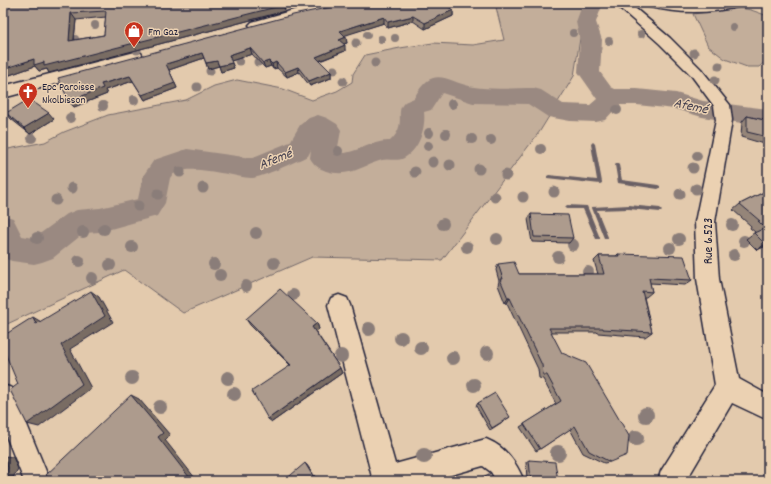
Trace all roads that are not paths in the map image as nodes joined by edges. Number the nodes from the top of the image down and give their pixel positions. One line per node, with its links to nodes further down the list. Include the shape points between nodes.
1 (334, 3): 5 (main road)
2 (621, 3): 9 (street, Rue 6.523, via 696,72 723,112 705,222 708,279)
3 (651, 3): 4 (main road, via 697,8)
4 (736, 3)
5 (239, 30)
6 (148, 54): 7 (main road)
7 (3, 92)
8 (339, 305): 13 (street, via 386,480 486,452 500,463)
9 (728, 387): 11 (street); 14 (street)
10 (3, 397): 12 (street)
11 (768, 408)
12 (34, 479)
13 (511, 481)
14 (671, 481)

